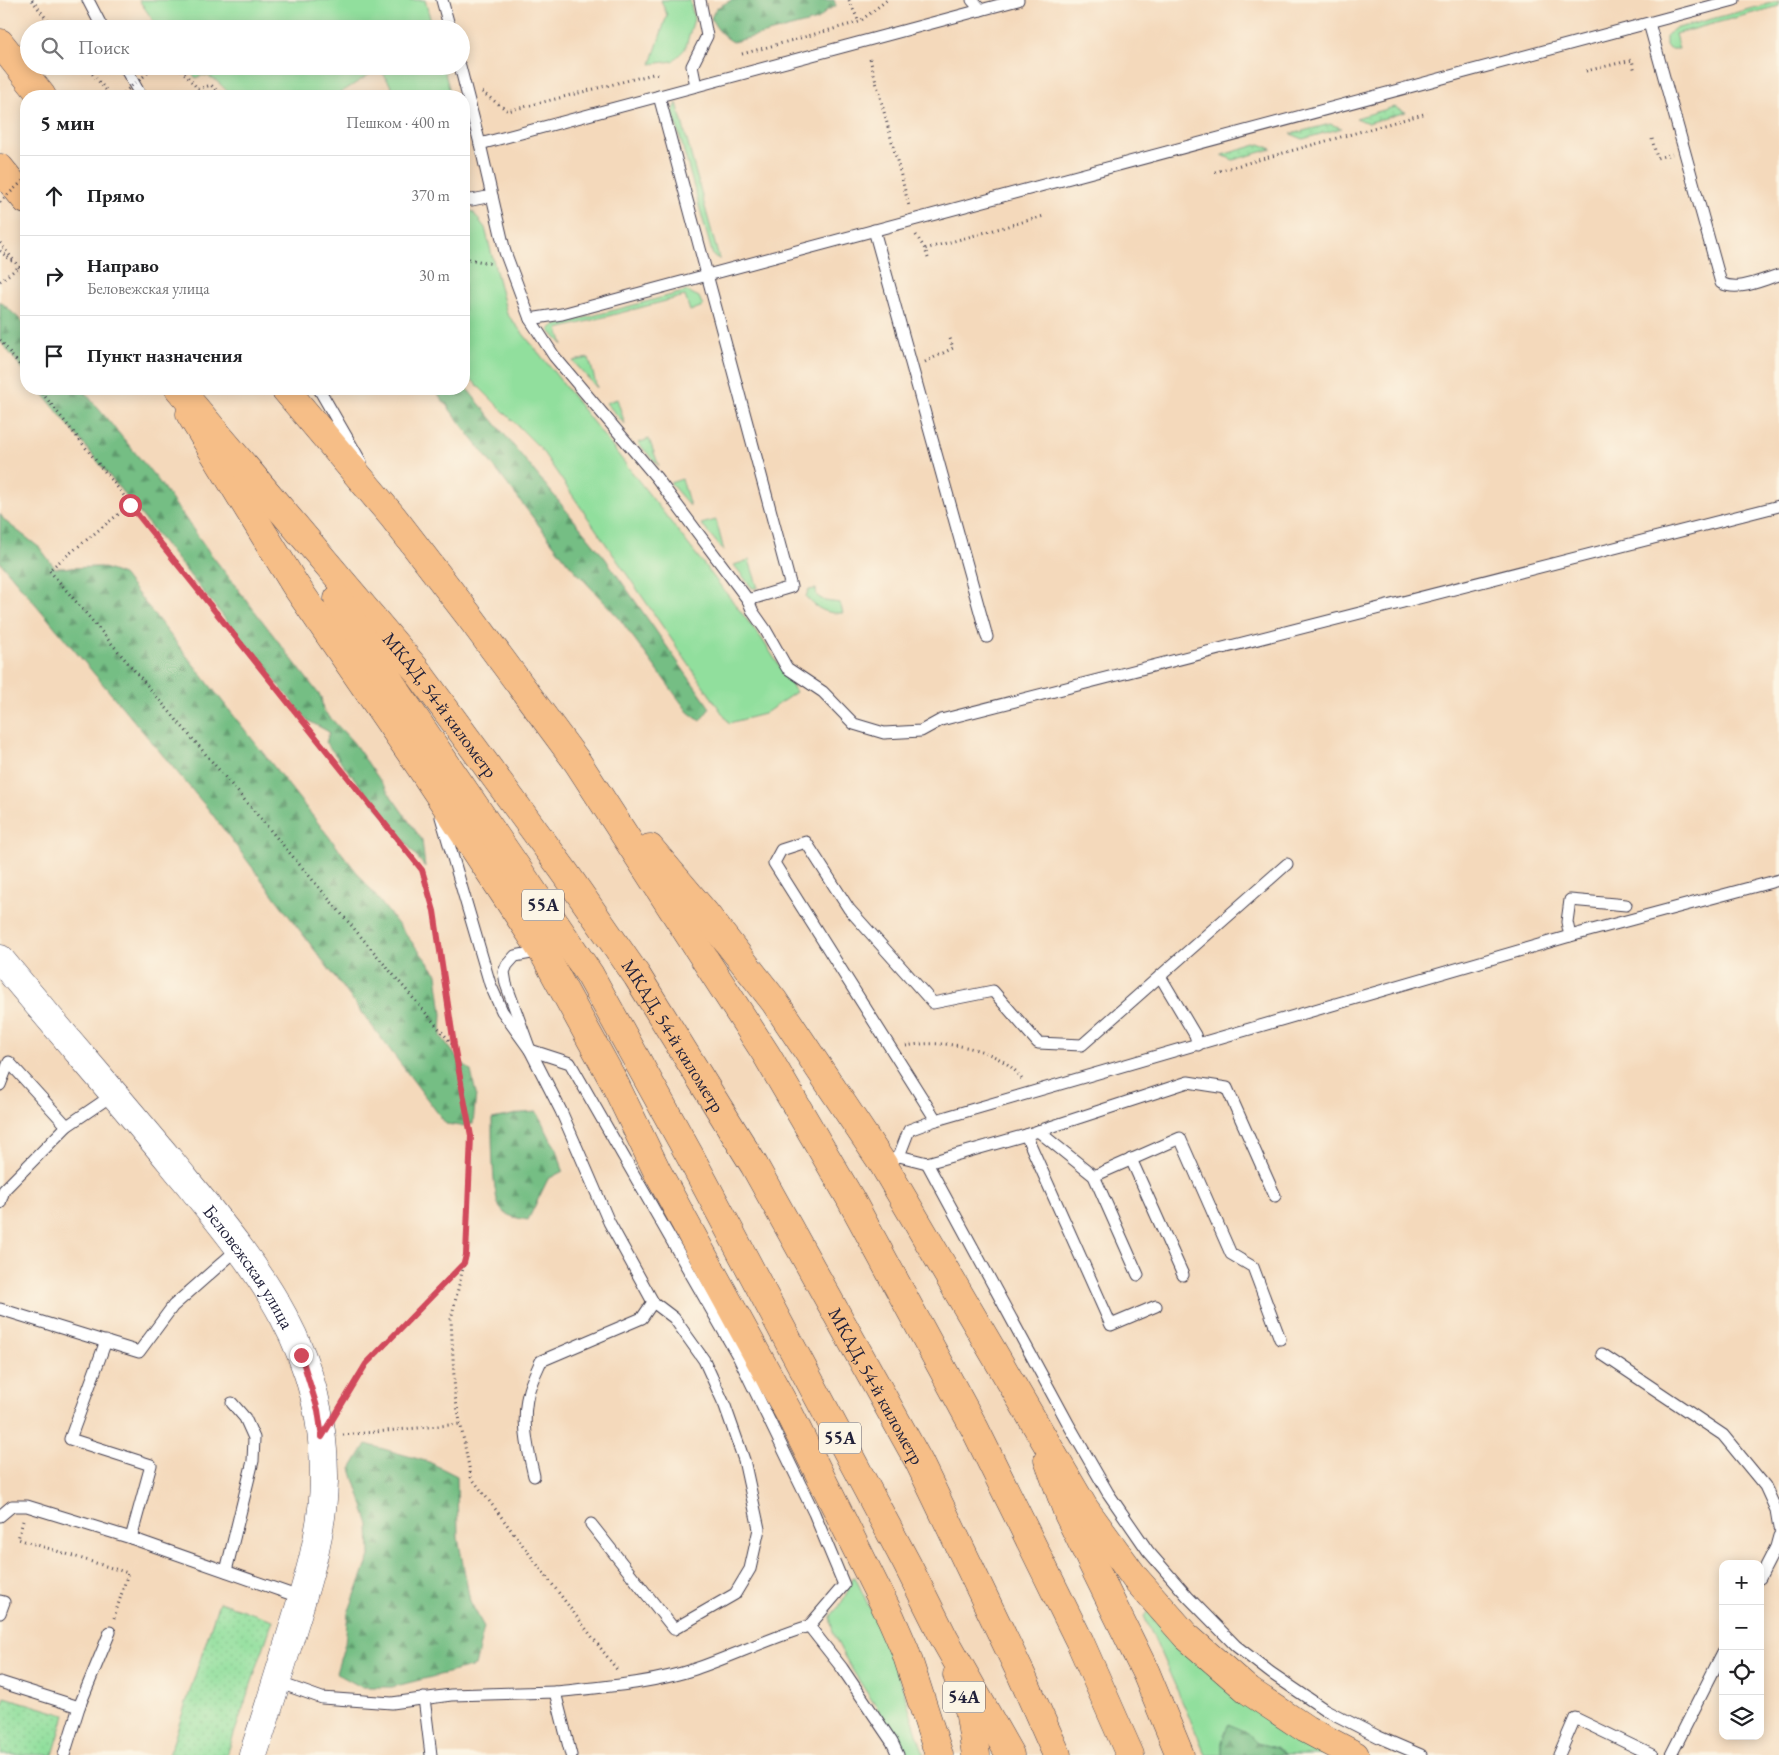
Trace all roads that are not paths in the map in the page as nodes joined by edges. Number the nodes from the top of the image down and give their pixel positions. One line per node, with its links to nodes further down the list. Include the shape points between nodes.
1 (88, 0): 8 (lane)
2 (442, 0): 9 (lane)
3 (700, 0): 16 (lane, via 707,36 692,66)
4 (972, 0): 7 (lane)
5 (1018, 0): 7 (lane)
6 (1734, 0): 10 (lane)
7 (981, 10): 16 (lane)
8 (98, 20)
9 (448, 20)
10 (1649, 23): 29 (lane); 31 (lane, via 1721,283 1730,288)
11 (0, 43): 12 (main road)
12 (20, 68)
13 (25, 75): 17 (main road)
14 (129, 75): 18 (lane)
15 (462, 75): 19 (lane)
16 (696, 86): 20 (lane)
17 (37, 90)
18 (138, 90)
19 (466, 90)
20 (658, 96): 22 (lane); 30 (lane)
21 (470, 105): 22 (lane)
22 (480, 144): 26 (lane)
23 (0, 168): 25 (main road)
24 (0, 185): 28 (lane)
25 (20, 193)
26 (492, 196): 27 (lane); 32 (lane, via 509,263)
27 (470, 200)
28 (20, 201)
29 (874, 230): 30 (lane); 41 (lane)
30 (706, 275): 32 (lane, via 562,314); 40 (lane, via 791,587)
31 (1779, 276)
32 (530, 319): 40 (lane, via 554,356 656,477)
33 (179, 395): 43 (main road, via 295,585)
34 (184, 395): 38 (main road, МКАД, 54-й километр)
35 (290, 395): 39 (main road)
36 (322, 395): 39 (lane)
37 (1779, 506): 40 (lane, via 941,720 921,731 884,733 854,724 823,692 787,668)
38 (286, 516): 88 (main road, 55А, via 392,686 590,975 908,1564); 103 (main road, МКАД, 54-й километр, via 415,668 558,863 647,993 754,1166 919,1462)
39 (393, 517): 42 (main road)
40 (748, 600)
41 (986, 637)
42 (578, 763): 59 (main road, via 704,912); 104 (main road, via 766,1054 850,1198 975,1429 1080,1642)
43 (419, 765): 48 (main road); 52 (lane, via 444,823 490,984 502,1011)
44 (1287, 864): 50 (lane)
45 (1779, 880): 47 (lane)
46 (1626, 905): 47 (lane, via 1570,900 1566,922)
47 (1570, 936): 51 (lane)
48 (544, 954): 52 (lane, via 515,956 504,972); 100 (main road, via 613,1080 658,1174 790,1415 891,1618 905,1650)
49 (0, 959): 54 (street, Беловежская улица)
50 (1160, 976): 51 (lane); 55 (lane, via 1082,1045 1038,1043 993,991 934,1003 849,909 806,842 781,850 774,863)
51 (1198, 1045): 55 (lane)
52 (530, 1050): 67 (lane, via 561,1111 609,1222); 86 (lane, via 570,1062 739,1358 814,1513 844,1585)
53 (0, 1085): 56 (lane, via 9,1062)
54 (115, 1093): 56 (lane); 64 (street, Беловежская улица)
55 (936, 1120): 59 (lane, via 909,1130)
56 (67, 1126): 63 (lane, via 4,1190)
57 (1032, 1133): 60 (lane); 61 (lane); 62 (lane, via 1188,1082 1227,1088); 68 (lane, via 1111,1325)
58 (1131, 1159): 61 (lane); 66 (lane); 70 (lane, via 1180,1138 1231,1254 1253,1267)
59 (891, 1160): 60 (lane); 74 (main road)
60 (927, 1163): 107 (lane, via 1089,1460 1148,1551 1236,1646 1271,1673 1324,1709)
61 (1094, 1176): 65 (lane)
62 (1275, 1196)
63 (0, 1203)
64 (240, 1247): 71 (lane, via 173,1306 139,1352); 83 (street, Беловежская улица, via 286,1318 318,1410 324,1482 319,1530)
65 (1138, 1275)
66 (1183, 1275)
67 (653, 1302): 75 (lane, via 642,1318 541,1361 529,1389 524,1417); 77 (lane, via 674,1318 704,1360 725,1406 744,1460 759,1529 750,1568 735,1594 674,1629)
68 (1156, 1306)
69 (0, 1309): 71 (lane)
70 (1280, 1339)
71 (106, 1341): 80 (lane, via 70,1439 151,1465)
72 (1602, 1354): 78 (lane, via 1723,1435 1766,1486)
73 (232, 1403): 82 (lane, via 245,1418 254,1438 254,1453)
74 (1033, 1421): 105 (main road, via 1068,1514 1146,1673); 106 (main road, via 1090,1517 1135,1578 1186,1636 1249,1691 1306,1729)
75 (534, 1476)
76 (0, 1516): 80 (lane, via 12,1506 27,1506)
77 (591, 1524)
78 (1779, 1528)
79 (1779, 1536): 81 (lane)
80 (131, 1538): 82 (lane)
81 (1764, 1570)
82 (226, 1571): 83 (lane)
83 (302, 1598): 91 (street, Беловежская улица)
84 (0, 1601): 85 (lane, via 4,1602)
85 (0, 1613)
86 (809, 1626): 92 (lane, via 694,1669 630,1685); 99 (lane, via 842,1668)
87 (110, 1632): 94 (lane)
88 (944, 1640): 101 (main road, 54А, via 969,1710); 102 (main road, 55А)
89 (1719, 1660): 110 (lane)
90 (0, 1682): 94 (lane)
91 (277, 1682): 93 (lane, via 322,1698 392,1703); 96 (street, Беловежская улица)
92 (555, 1692): 93 (lane); 98 (lane)
93 (424, 1698): 97 (lane)
94 (79, 1707): 95 (lane)
95 (64, 1755)
96 (253, 1755)
97 (431, 1755)
98 (571, 1755)
99 (898, 1755)
100 (939, 1755)
101 (976, 1755)
102 (1010, 1755)
103 (1057, 1755)
104 (1130, 1755)
105 (1180, 1755)
106 (1355, 1755)
107 (1421, 1755)
108 (1559, 1755): 109 (lane, via 1575,1718)
109 (1652, 1755)
110 (1670, 1755)

